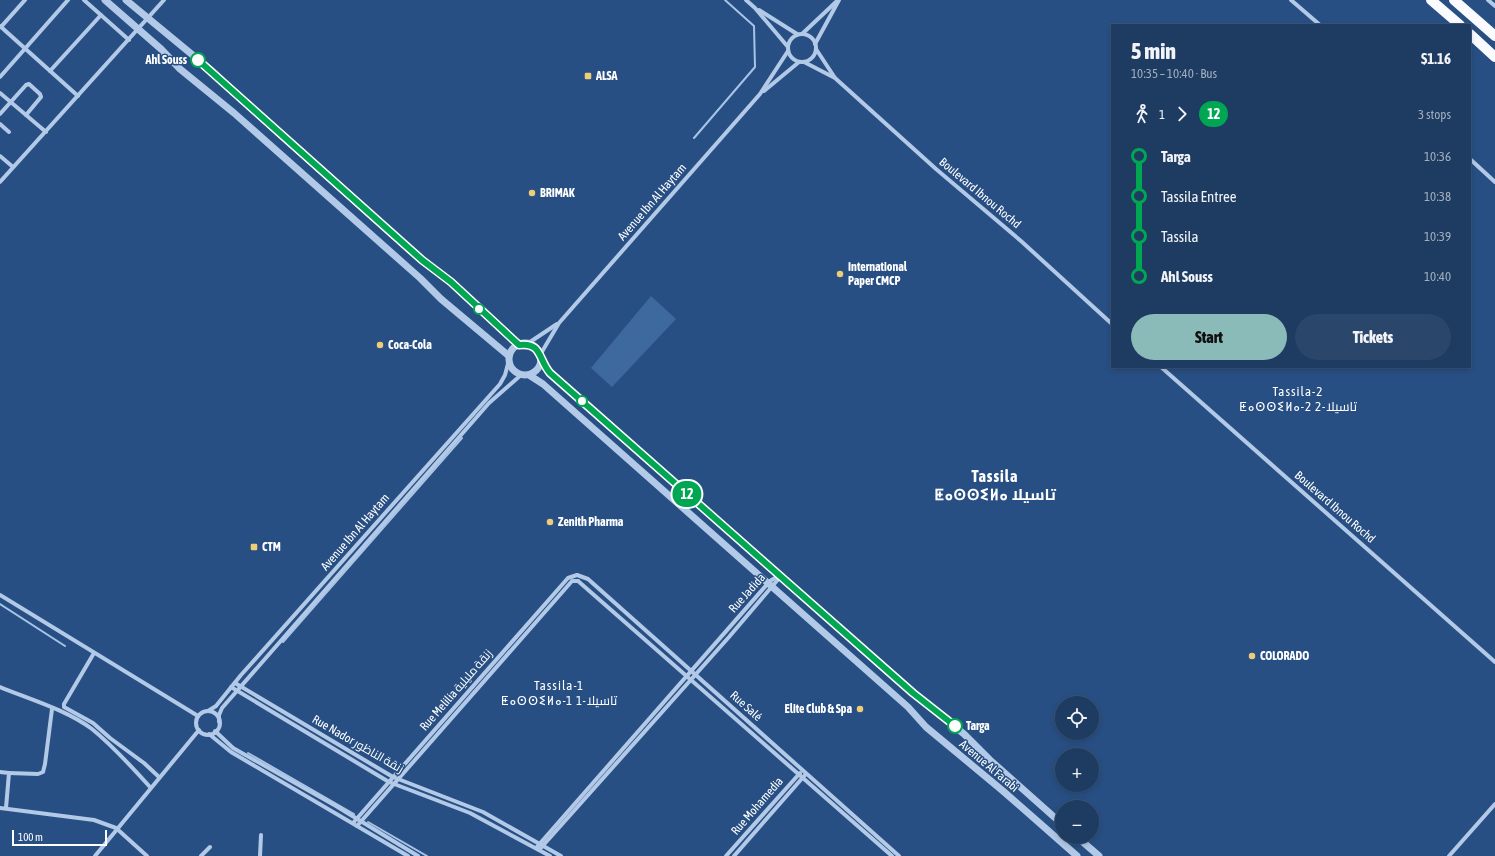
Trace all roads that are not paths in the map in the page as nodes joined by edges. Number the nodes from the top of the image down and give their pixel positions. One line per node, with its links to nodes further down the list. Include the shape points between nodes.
1 (26, 0): 19 (street)
2 (68, 0): 26 (street)
3 (84, 0): 15 (street)
4 (105, 0): 20 (street)
5 (126, 0): 16 (street)
6 (164, 0): 16 (street)
7 (746, 0): 14 (street)
8 (839, 0): 21 (street); 25 (street)
9 (1291, 0): 17 (street)
10 (1432, 0): 18 (highway)
11 (1454, 0): 23 (highway)
12 (1488, 0): 13 (street)
13 (1495, 6)
14 (755, 8): 21 (street); 27 (street)
15 (101, 15): 24 (street); 30 (street)
16 (149, 18): 20 (street); 50 (street, via 422,260 451,282)
17 (1319, 24)
18 (1459, 24)
19 (0, 27): 26 (street)
20 (138, 29): 24 (street); 51 (street, via 162,49 180,69 234,113)
21 (800, 34): 25 (street, via 810,36); 27 (street, via 790,40)
22 (1471, 35): 28 (highway)
23 (1495, 36)
24 (129, 40): 35 (street)
25 (816, 46): 29 (street, via 812,57); 32 (street, Boulevard Ibnou Rochd)
26 (25, 49): 30 (street); 31 (street)
27 (788, 49): 29 (street, via 791,57); 34 (street, Avenue Ibn Al Haytam)
28 (1495, 57)
29 (802, 62): 32 (street, Boulevard Ibnou Rochd); 34 (street, Avenue Ibn Al Haytam)
30 (50, 71): 35 (street)
31 (0, 77)
32 (835, 78): 48 (street, Boulevard Ibnou Rochd)
33 (0, 92): 36 (street)
34 (760, 94): 47 (street, Avenue Ibn Al Haytam)
35 (78, 96): 41 (street)
36 (11, 102): 37 (street); 38 (street); 38 (street, via 26,85 29,84 35,89 41,97)
37 (0, 114)
38 (26, 115): 41 (street)
39 (0, 124): 40 (street)
40 (9, 132)
41 (46, 132): 44 (street)
42 (0, 156): 44 (street)
43 (1471, 160): 46 (street)
44 (13, 167): 45 (street)
45 (0, 182)
46 (1495, 182)
47 (559, 323): 49 (street, Avenue Ibn Al Haytam); 52 (street, Avenue Ibn Al Haytam)
48 (1111, 323)
49 (527, 344): 50 (street); 52 (street, via 536,348)
50 (519, 345): 51 (street)
51 (509, 358): 54 (street, via 512,370); 58 (street, Avenue Ibn Al Haytam, via 506,375 500,384)
52 (541, 358): 54 (street, via 538,368); 56 (street, Avenue Al Farabi, via 550,373)
53 (1162, 368): 63 (street, Boulevard Ibnou Rochd)
54 (525, 375): 59 (street, Avenue Al Farabi, via 543,384); 60 (street, Avenue Ibn Al Haytam, via 489,403)
55 (577, 575): 57 (street); 64 (street, Rue Salé, via 588,579); 88 (street, Rue Melilia زنقة مليلية, via 568,578)
56 (781, 575): 59 (street, Rue Jadida, via 773,578); 97 (street, Avenue Al Farabi, via 913,693 964,734)
57 (578, 580): 66 (street, Rue Salé); 90 (street, Rue Melilia زنقة مليلية, via 572,582)
58 (321, 586): 60 (street); 68 (street, Avenue Ibn Al Haytam)
59 (769, 586): 64 (street, Rue Jadida); 65 (street, Rue Jadida); 120 (street, Avenue Al Farabi, via 908,707 932,732)
60 (326, 590): 71 (street, Avenue Ibn Al Haytam)
61 (0, 595): 62 (street)
62 (94, 653): 75 (street, via 64,705); 76 (street)
63 (1495, 662)
64 (691, 671): 65 (street, Rue Salé); 66 (street, Rue Jadida)
65 (695, 675): 67 (street, Rue Jadida); 82 (street, Rue Salé)
66 (688, 676): 67 (street, Rue Salé); 105 (street, Rue Jadida)
67 (692, 679): 86 (street, Rue Salé); 105 (street, Rue Jadida)
68 (234, 683): 70 (street, Avenue Ibn Al Haytam); 71 (street, Rue Nador زنقة الناظور)
69 (0, 687): 73 (street)
70 (231, 687): 72 (street, Rue Nador زنقة الناظور); 74 (street, Avenue Ibn Al Haytam, via 216,706)
71 (241, 687): 72 (street, Avenue Ibn Al Haytam); 88 (street, Rue Nador زنقة الناظور)
72 (237, 691): 78 (street, Avenue Ibn Al Haytam, via 221,710); 91 (street, Rue Nador زنقة الناظور)
73 (52, 709): 77 (street); 84 (street, via 43,772)
74 (208, 711): 76 (street); 78 (street, via 217,715)
75 (81, 716): 77 (street); 87 (street)
76 (198, 716): 79 (street, via 196,724)
77 (78, 720): 93 (street, via 106,741)
78 (219, 722): 80 (street)
79 (199, 730): 81 (street); 87 (street)
80 (215, 731): 81 (street); 98 (street, via 233,748)
81 (209, 734): 100 (street, via 231,752)
82 (802, 770): 85 (street, Rue Salé); 86 (street, Rue Mohamedia)
83 (0, 772): 84 (street)
84 (9, 773): 96 (street)
85 (807, 773): 89 (street, Rue Mohamedia); 119 (street, Rue Salé)
86 (799, 774): 89 (street, Rue Salé); 116 (street, Rue Mohamedia)
87 (159, 777): 93 (street)
88 (393, 777): 90 (street, Rue Nador زنقة الناظور); 91 (street, Rue Melilia زنقة مليلية)
89 (803, 778): 117 (street, Rue Mohamedia); 118 (street, Rue Salé)
90 (398, 780): 92 (street, Rue Melilia زنقة مليلية); 105 (street, Rue Nador زنقة الناظور, via 483,812)
91 (389, 782): 92 (street, Rue Nador زنقة الناظور); 98 (street, Rue Melilia زنقة مليلية)
92 (394, 784): 99 (street, Rue Melilia زنقة مليلية); 107 (street, Rue Nador زنقة الناظور, via 465,810)
93 (150, 787): 102 (street)
94 (1495, 804): 122 (street)
95 (0, 808): 96 (street)
96 (6, 808): 102 (street, via 94,820)
97 (1055, 818)
98 (356, 819): 99 (street); 100 (street, Rue Melilia زنقة مليلية)
99 (361, 822): 101 (street, Rue Melilia زنقة مليلية); 113 (street)
100 (352, 823): 101 (street)
101 (357, 826): 112 (street)
102 (116, 828): 108 (street); 109 (street)
103 (261, 835): 111 (street)
104 (1085, 844): 121 (street)
105 (541, 845): 107 (street, Rue Jadida); 115 (street, Rue Nador زنقة الناظور)
106 (210, 847): 110 (street)
107 (538, 849): 114 (street, Rue Nador زنقة الناظور)
108 (95, 856)
109 (147, 856)
110 (201, 856)
111 (260, 856)
112 (408, 856)
113 (418, 856)
114 (550, 856)
115 (561, 856)
116 (726, 856)
117 (734, 856)
118 (892, 856)
119 (899, 856)
120 (1077, 856)
121 (1099, 856)
122 (1449, 856)

